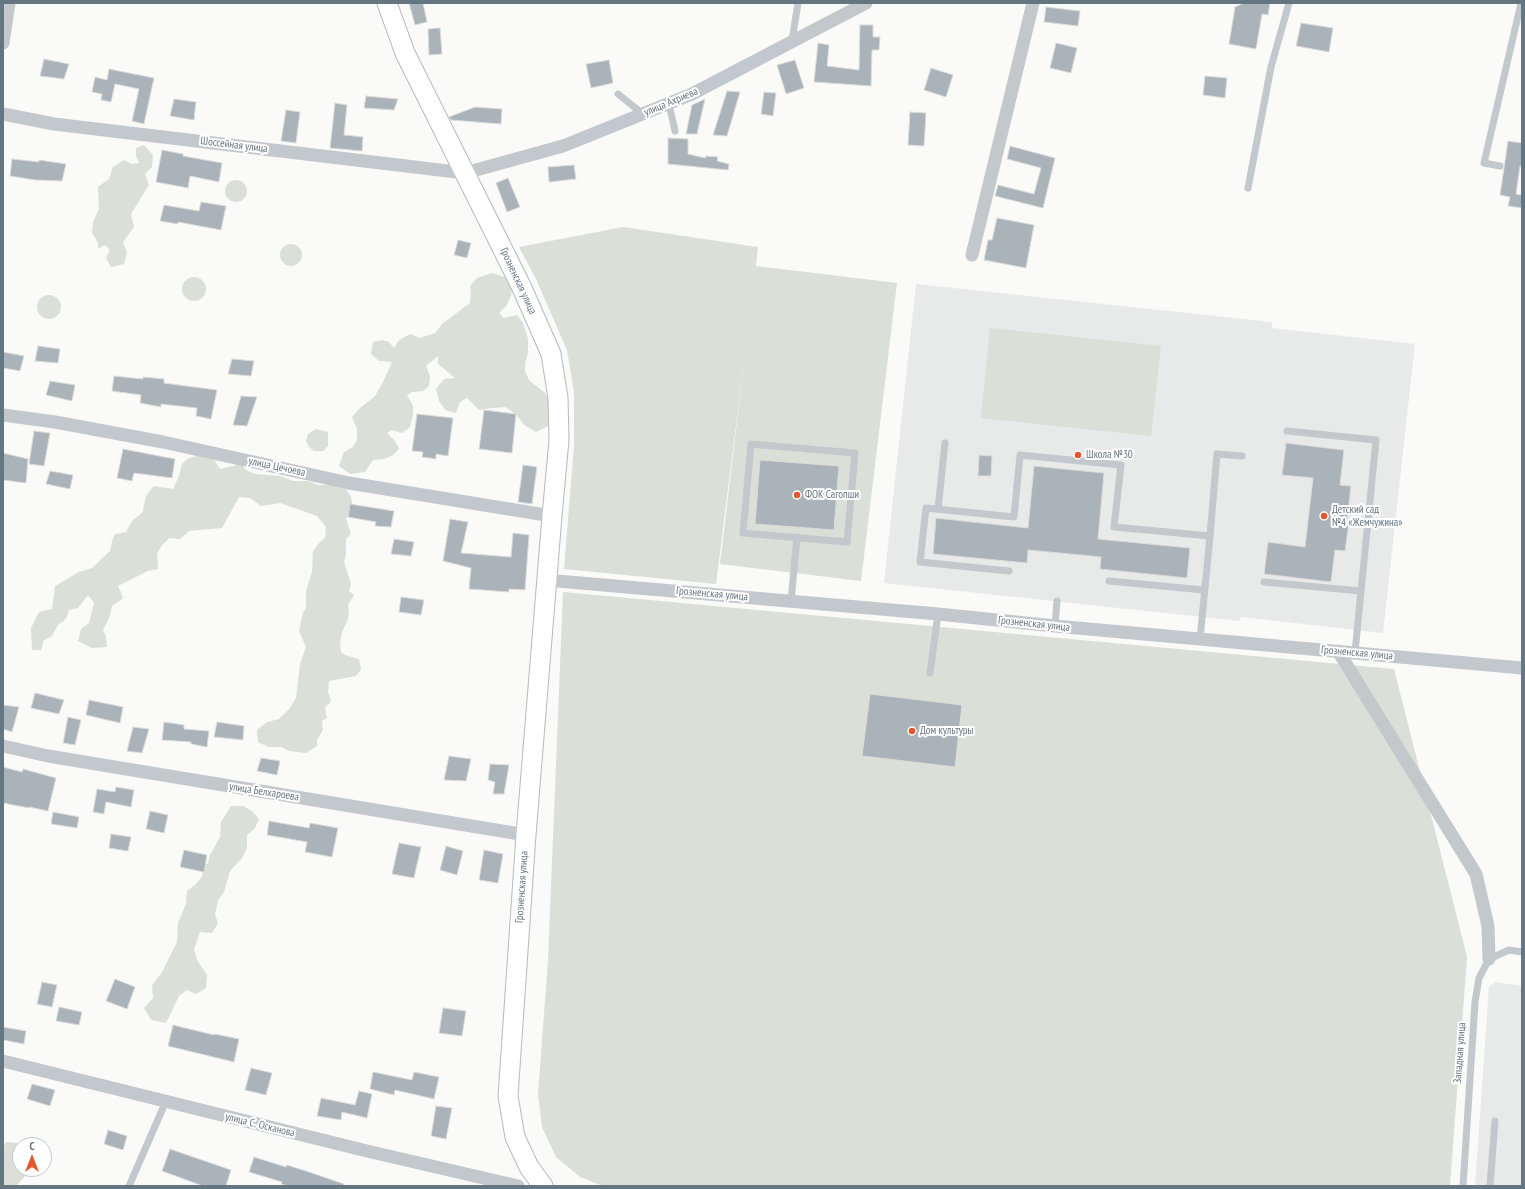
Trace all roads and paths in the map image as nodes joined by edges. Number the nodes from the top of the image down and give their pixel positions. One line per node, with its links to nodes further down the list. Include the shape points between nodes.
1 (9, 3): 9 (street)
2 (387, 3): 16 (street, Грозненская улица, via 405,53)
3 (798, 3): 8 (lane)
4 (866, 3): 8 (street, улица Ахриева)
5 (1033, 3): 18 (street)
6 (1289, 3): 17 (lane, via 1271,67)
7 (1521, 3): 15 (lane, via 1484,163)
8 (792, 41): 11 (street, улица Ахриева)
9 (3, 43)
10 (618, 94): 13 (lane)
11 (669, 104): 13 (street, улица Ахриева); 14 (lane)
12 (3, 114): 16 (street, Шоссейная улица, via 54,124)
13 (643, 114): 16 (street, улица Ахриева, via 563,146)
14 (675, 131)
15 (1500, 166)
16 (465, 173): 24 (street, Грозненская улица, via 522,288 550,354 558,398 559,440)
17 (1248, 188)
18 (972, 255)
19 (3, 415): 24 (street, улица Цечоева, via 163,442 349,483)
20 (1288, 431): 32 (lane, via 1376,440)
21 (945, 443): 23 (lane)
22 (1242, 456): 25 (lane, via 1217,454)
23 (938, 509): 25 (lane, via 1014,517 1020,455 1120,465 1114,527); 27 (lane, via 926,508 920,562)
24 (552, 516): 28 (street, Грозненская улица)
25 (1210, 536): 31 (lane)
26 (797, 537): 26 (lane, via 743,533 751,444 855,453 847,542); 33 (lane)
27 (1009, 571)
28 (546, 580): 33 (street, Грозненская улица); 43 (street, Грозненская улица)
29 (1109, 581): 31 (lane)
30 (1264, 582): 32 (lane)
31 (1204, 590): 37 (lane)
32 (1361, 591): 39 (lane)
33 (791, 601): 35 (street, Грозненская улица)
34 (1057, 601): 36 (lane)
35 (938, 614): 36 (street, Грозненская улица); 41 (lane)
36 (1055, 626): 37 (street, Грозненская улица)
37 (1200, 639): 38 (street, Грозненская улица)
38 (1338, 651): 39 (street, Грозненская улица); 45 (street, via 1476,874 1488,926)
39 (1355, 652): 40 (street, Грозненская улица)
40 (1522, 668)
41 (930, 673)
42 (3, 746): 43 (street, улица Белхароева, via 48,756)
43 (526, 835): 51 (street, Грозненская улица, via 508,1096 515,1137 529,1167)
44 (1522, 952): 45 (lane, via 1509,950)
45 (1489, 959): 52 (lane, Западная улица, via 1479,978 1475,1002)
46 (3, 1061): 47 (street, улица С. Осканова)
47 (166, 1101): 49 (lane); 50 (street, улица С. Осканова)
48 (1495, 1121): 53 (lane)
49 (129, 1186)
50 (518, 1186)
51 (543, 1186)
52 (1463, 1186)
53 (1490, 1186)

